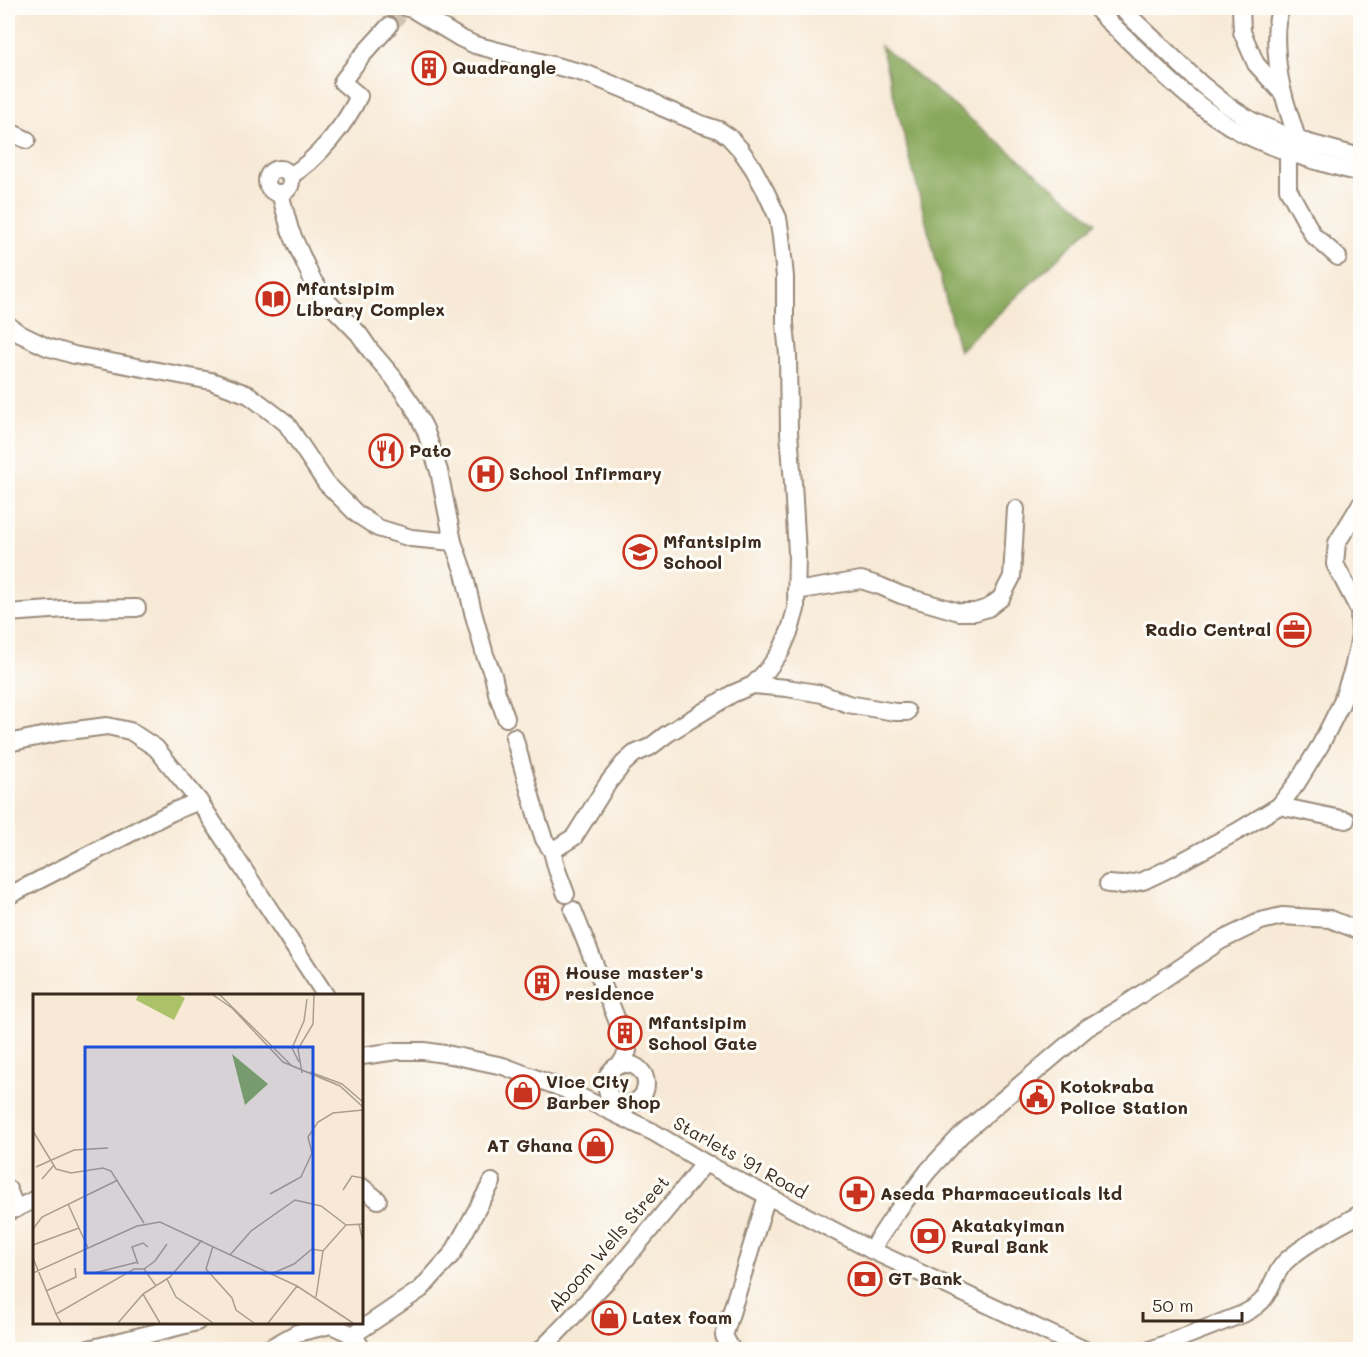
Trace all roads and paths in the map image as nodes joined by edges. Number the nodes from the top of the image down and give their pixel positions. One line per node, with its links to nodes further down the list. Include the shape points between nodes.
1 (407, 8): 18 (street, via 475,45 587,74 648,99 719,130 741,149 778,218 781,237)
2 (1096, 8): 10 (street, via 1187,95 1213,114 1243,133)
3 (1121, 8): 10 (street, via 1201,84)
4 (1242, 8): 7 (street, via 1242,32 1256,64)
5 (1282, 8): 7 (street, via 1275,38)
6 (389, 26): 17 (street, via 342,82 359,96 342,124 319,153 290,176 276,170 268,177 268,183 280,193 290,230 312,279 393,377 425,429 439,471)
7 (1283, 94): 10 (street)
8 (8, 131): 9 (street)
9 (27, 140)
10 (1296, 150): 11 (street); 12 (street); 13 (street, via 1288,189 1313,235)
11 (1360, 157)
12 (1360, 173)
13 (1338, 257)
14 (8, 326): 17 (street, via 48,347 74,355 211,381 249,395 286,423 326,483 357,514 378,528 411,538)
15 (1360, 505): 21 (street, via 1337,543 1335,564 1359,610)
16 (1016, 509): 18 (street, via 1012,577 1001,598 988,608 959,612 861,580)
17 (453, 542): 24 (street)
18 (796, 591): 22 (street, via 796,609 781,651)
19 (137, 608): 20 (street)
20 (8, 613)
21 (1360, 635): 28 (street, via 1341,704 1321,744)
22 (753, 685): 23 (street, via 822,694 848,704); 30 (street, via 633,754 608,783 574,837)
23 (907, 712)
24 (506, 718)
25 (514, 737): 30 (street, via 544,839)
26 (8, 742): 27 (street, via 107,726 130,731 156,748)
27 (199, 801): 33 (street); 36 (street)
28 (1279, 806): 29 (street); 31 (street, via 1143,881)
29 (1346, 820)
30 (552, 851): 32 (street)
31 (1108, 884)
32 (566, 894)
33 (8, 896)
34 (573, 910): 37 (street)
35 (1360, 931): 52 (street, via 1330,919 1282,916 1261,921 1220,941 1087,1028 960,1136)
36 (325, 994)
37 (624, 1046): 39 (street); 41 (street, via 626,1064 638,1068 645,1078 645,1090)
38 (363, 1056): 40 (street, Starlets '91 Road, via 424,1051 451,1054 503,1066)
39 (606, 1084): 40 (street); 41 (street, via 610,1095 620,1103)
40 (583, 1098): 42 (street, Starlets '91 Road)
41 (638, 1100): 42 (street)
42 (643, 1127): 43 (street, Starlets '91 Road)
43 (705, 1163): 47 (street, Starlets '91 Road); 59 (street, Aboom Wells Street, via 616,1271)
44 (492, 1182): 55 (street, via 453,1252 421,1289)
45 (363, 1188): 49 (street)
46 (8, 1189): 50 (street)
47 (767, 1196): 52 (street, Starlets '91 Road); 60 (street, via 724,1336)
48 (33, 1200): 50 (street)
49 (378, 1200)
50 (12, 1210)
51 (1360, 1214): 62 (street, via 1287,1260 1255,1308)
52 (870, 1250): 61 (street, Starlets '91 Road)
53 (193, 1324): 56 (street)
54 (331, 1324): 55 (street); 57 (street, via 297,1333)
55 (353, 1335): 58 (street)
56 (85, 1350)
57 (266, 1350)
58 (363, 1350)
59 (541, 1350)
60 (732, 1350)
61 (1085, 1350)
62 (1150, 1350)

